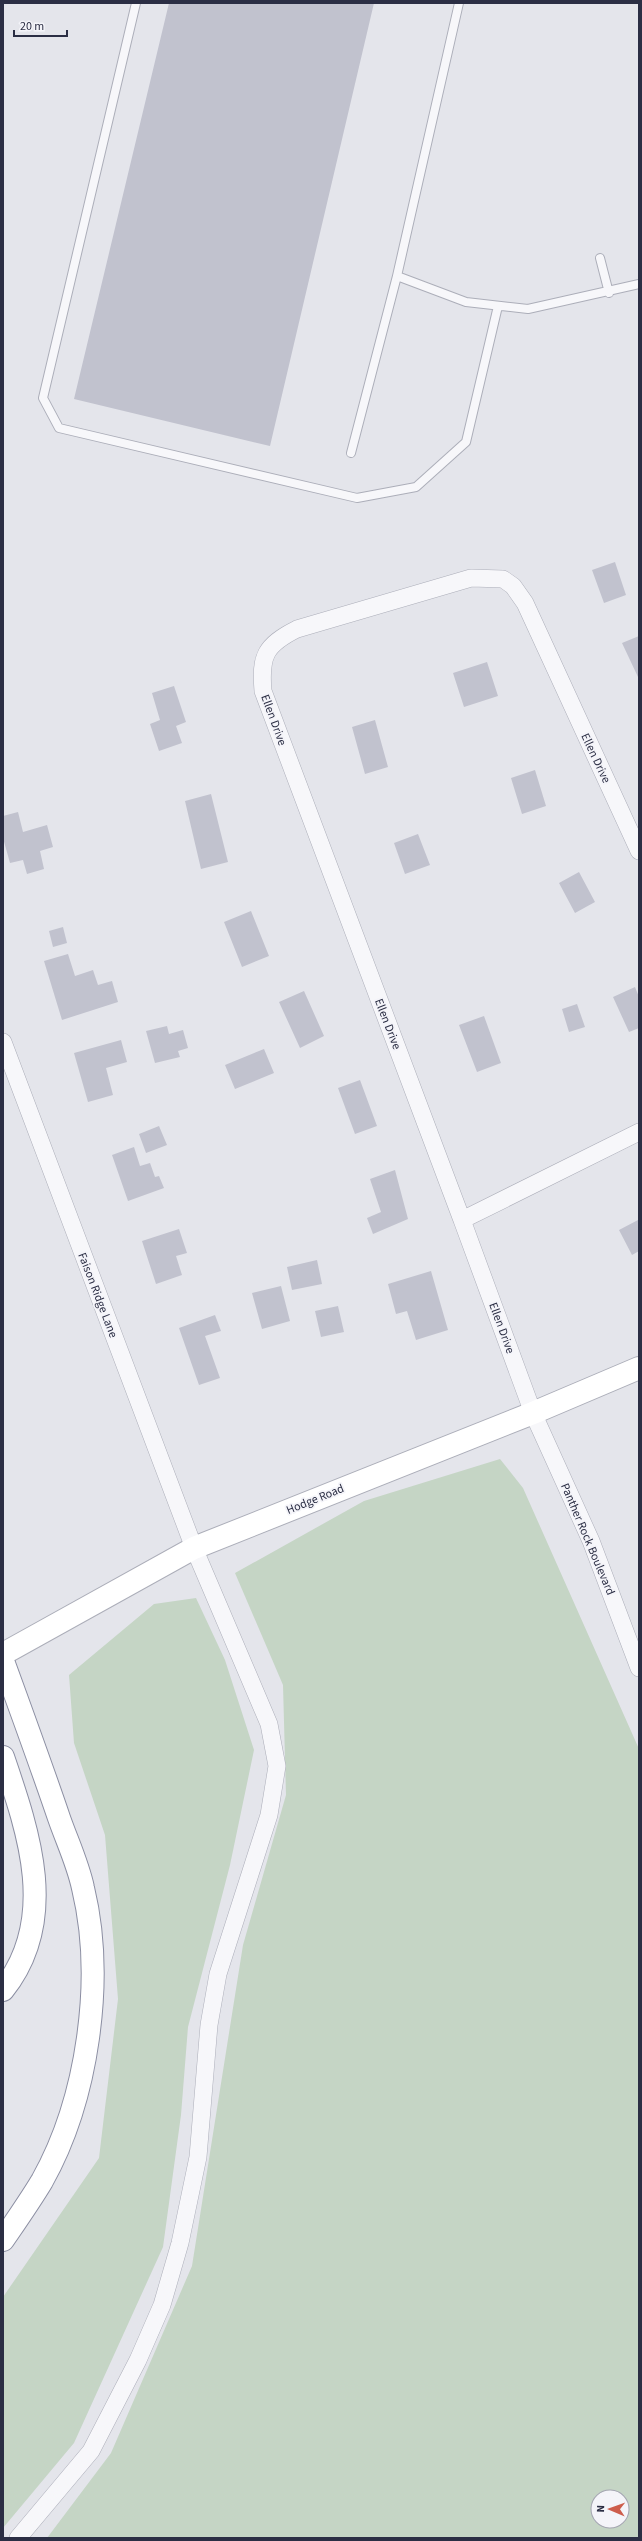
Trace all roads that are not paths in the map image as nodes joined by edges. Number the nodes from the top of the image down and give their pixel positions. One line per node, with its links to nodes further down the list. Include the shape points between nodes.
1 (136, 3): 7 (lane, via 42,398 59,428 357,498 416,487 466,442)
2 (459, 3): 4 (lane)
3 (600, 258): 6 (lane)
4 (397, 276): 7 (lane, via 466,302); 8 (lane)
5 (639, 284): 6 (lane)
6 (609, 293): 7 (lane, via 528,309)
7 (498, 306)
8 (351, 453)
9 (639, 851): 12 (street, Ellen Drive, via 525,603 513,586 503,579 471,578 297,629 281,637 267,649 261,669 263,691)
10 (3, 1042): 15 (street, Faison Ridge Lane)
11 (639, 1132): 12 (street)
12 (462, 1220): 14 (street, Ellen Drive)
13 (639, 1368): 14 (main road, Hodge Road)
14 (533, 1413): 15 (main road, Hodge Road); 18 (street, Panther Rock Boulevard, via 591,1540)
15 (194, 1548): 16 (main road, Hodge Road); 22 (street, Faison Ridge Lane, via 269,1724 277,1766 270,1808 218,1974 209,2025 198,2157 180,2243 162,2305 138,2360 91,2451)
16 (3, 1654)
17 (3, 1661): 21 (main road, via 83,1887 92,1964 90,2018 85,2057 74,2100 61,2140 42,2180)
18 (639, 1668)
19 (3, 1757): 20 (main road, via 31,1845 35,1881 35,1912 30,1939 21,1962)
20 (3, 1990)
21 (3, 2240)
22 (18, 2538)

